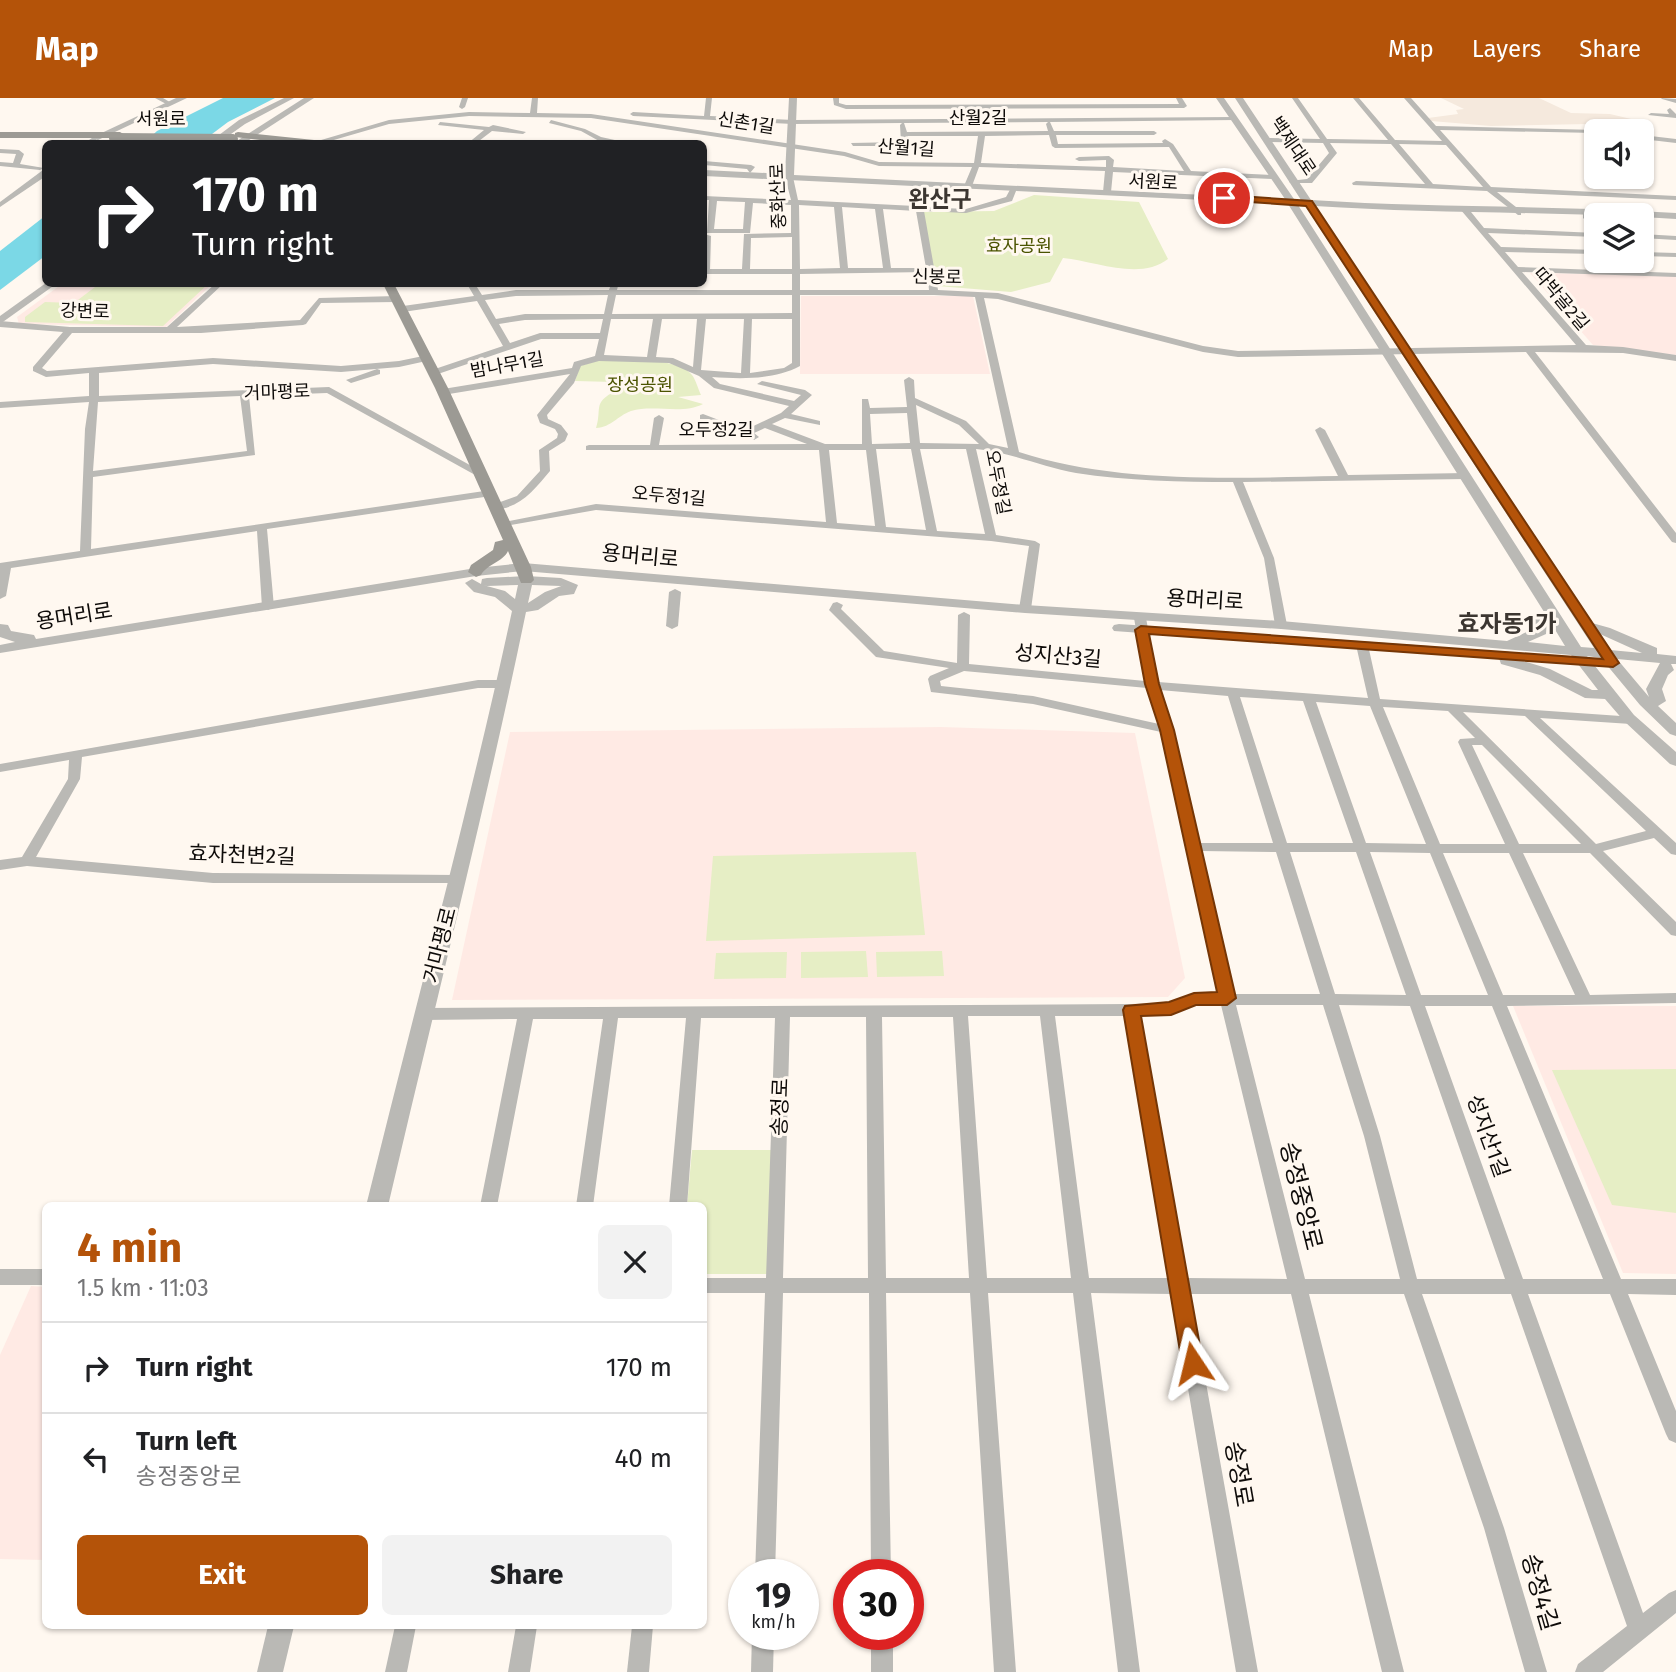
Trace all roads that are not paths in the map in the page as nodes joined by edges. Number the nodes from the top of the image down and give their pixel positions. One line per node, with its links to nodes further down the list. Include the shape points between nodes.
1 (158, 98): 24 (street)
2 (183, 98): 24 (street)
3 (290, 98): 61 (street)
4 (310, 98): 58 (street)
5 (466, 98): 34 (street, via 462,107 467,112)
6 (535, 98): 35 (street)
7 (709, 98): 38 (street)
8 (793, 98): 48 (street, 중화산로)
9 (836, 98): 28 (street, via 836,104 846,107)
10 (876, 98): 28 (street)
11 (913, 98): 29 (street)
12 (949, 98): 30 (street)
13 (992, 98): 31 (street)
14 (1071, 98): 26 (street)
15 (1138, 98): 27 (street)
16 (1179, 98): 27 (street, via 1184,106)
17 (1220, 98): 41 (street, 백제대로)
18 (1239, 98): 66 (street, 백제대로)
19 (1294, 98): 67 (street)
20 (1356, 98): 68 (street)
21 (1406, 98): 49 (street)
22 (1664, 98): 23 (street)
23 (1676, 101)
24 (170, 104): 60 (street)
25 (437, 106): 39 (street)
26 (1073, 106): 27 (street); 31 (street)
27 (1142, 106): 40 (street)
28 (877, 107): 29 (street); 45 (street)
29 (914, 107): 30 (street)
30 (951, 107): 31 (street)
31 (995, 107): 47 (street)
32 (1673, 110): 33 (street, via 1674,116)
33 (1654, 112)
34 (493, 114): 37 (street, 신촌1길); 39 (street, 신촌1길)
35 (531, 116): 36 (street, 신촌1길); 37 (street, 신촌1길); 65 (street)
36 (591, 116): 38 (street, 산월2길); 74 (street, 신촌1길)
37 (505, 117): 50 (street)
38 (707, 117): 48 (street, 산월2길)
39 (443, 118): 42 (street, 신촌1길)
40 (1147, 118): 41 (street, 산월2길); 43 (street, 산월2길); 55 (street)
41 (1234, 118): 92 (street, 백제대로)
42 (408, 120): 50 (street); 63 (street, 신촌1길)
43 (1048, 120): 47 (street, 산월2길); 54 (street)
44 (853, 121): 45 (street, 산월2길); 48 (street, 산월2길); 71 (street)
45 (879, 121): 46 (street, 산월2길)
46 (903, 121): 47 (street, 산월2길); 56 (street)
47 (999, 121)
48 (793, 122): 74 (street, 중화산로)
49 (1434, 128): 51 (street); 70 (street)
50 (492, 129): 52 (street); 64 (street)
51 (1584, 131)
52 (523, 132)
53 (982, 133): 54 (street, 산월2길); 56 (street, 산월2길); 84 (street)
54 (1051, 133): 55 (street, 산월2길); 72 (street, via 1055,146)
55 (1154, 133): 73 (street)
56 (904, 134): 71 (street, 산월2길, via 905,144)
57 (0, 137): 60 (main road, 서원로)
58 (239, 138): 60 (main road, 서원로, bridge); 62 (main road, 서원로)
59 (1654, 138): 69 (street)
60 (103, 139)
61 (217, 140)
62 (269, 140)
63 (323, 140)
64 (476, 140)
65 (605, 140)
66 (1266, 140): 67 (street); 94 (street, 백제대로)
67 (1326, 140): 68 (street); 94 (street, via 1333,153 1309,181)
68 (1392, 140): 70 (street); 97 (street)
69 (1676, 141)
70 (1447, 143): 100 (street)
71 (853, 144): 77 (street)
72 (1106, 145): 73 (street); 78 (street)
73 (1171, 145): 90 (street)
74 (793, 146): 76 (street, 산월1길); 93 (street, 중화산로)
75 (0, 151): 81 (street, via 17,151)
76 (834, 153): 77 (street, 산월1길); 82 (street)
77 (845, 154): 84 (street, 산월1길, via 879,164)
78 (1110, 158): 83 (street, 산월1길); 86 (street)
79 (707, 163): 89 (street, via 751,167)
80 (0, 164): 81 (street)
81 (16, 165): 85 (street)
82 (829, 165)
83 (1016, 165): 84 (street, 산월1길); 86 (street, 산월1길)
84 (976, 167): 96 (street)
85 (42, 169)
86 (1111, 169): 90 (street, 산월1길); 101 (street)
87 (42, 170): 103 (street)
88 (42, 171): 110 (street)
89 (750, 171)
90 (1189, 173): 92 (street, 산월1길)
91 (707, 175): 93 (street, 서원로)
92 (1274, 177): 106 (street, 백제대로)
93 (790, 179): 96 (street, 서원로); 99 (street, 서원로); 108 (street, 중화산로)
94 (1293, 181): 112 (street, 백제대로)
95 (1356, 183): 97 (street)
96 (968, 186): 99 (street, 서원로)
97 (1431, 187): 100 (street)
98 (916, 188): 114 (street)
99 (1014, 190): 101 (street, 서원로); 106 (street, 서원로); 114 (street, via 1009,199 966,211)
100 (1490, 190): 102 (street); 116 (street)
101 (1107, 192): 106 (street, 서원로)
102 (1616, 196): 105 (street); 109 (street)
103 (0, 197)
104 (708, 198): 107 (street); 123 (street)
105 (1676, 198)
106 (1290, 200): 112 (street, 서원로); 165 (street, 백제대로)
107 (749, 201): 108 (street); 124 (street)
108 (794, 203): 111 (street); 126 (street, 중화산로)
109 (1620, 203)
110 (0, 205)
111 (838, 205): 113 (street); 137 (street)
112 (1310, 205): 115 (street, 서원로); 166 (street, 백제대로)
113 (879, 207): 114 (street); 134 (street)
114 (918, 209): 135 (street)
115 (1466, 211): 116 (street, 서원로); 122 (street, 따박골2길)
116 (1516, 211): 117 (street, 서원로); 118 (street, 서원로)
117 (1584, 212)
118 (1584, 214)
119 (1654, 216): 121 (street, 서원로)
120 (1654, 218): 121 (street, 서원로)
121 (1676, 218)
122 (1482, 230): 125 (street, 따박골2길); 129 (street, 따박골2길)
123 (707, 234): 124 (street)
124 (747, 234): 126 (street); 139 (street)
125 (1584, 234)
126 (795, 235): 136 (street, 중화산로)
127 (1654, 237): 128 (street)
128 (1675, 239)
129 (1498, 249): 130 (street, 따박골2길); 133 (street, 따박골2길)
130 (1584, 252)
131 (1654, 254): 132 (street)
132 (1676, 255)
133 (1516, 269): 140 (street, 따박골2길); 163 (street, 따박골2길)
134 (887, 270): 135 (street); 137 (street)
135 (929, 270): 148 (street)
136 (796, 271): 137 (street); 139 (street); 147 (street, 중화산로)
137 (844, 271)
138 (707, 272): 139 (street)
139 (746, 272)
140 (1626, 274): 141 (street, 따박골2길)
141 (1676, 275)
142 (47, 287): 158 (street, 강변로)
143 (216, 287): 160 (street)
144 (390, 287): 151 (main road)
145 (473, 287): 150 (street)
146 (613, 288): 147 (street, 신봉로); 150 (street, 신봉로, via 516,293); 152 (street)
147 (795, 292): 148 (street, 신봉로); 156 (street, 중화산로)
148 (934, 292): 149 (street, 신봉로)
149 (979, 294): 165 (street, 신봉로, via 1203,349 1238,354); 201 (street, 오두정길)
150 (481, 300): 151 (street, 신봉로); 157 (street)
151 (400, 304): 160 (street, 강변로, via 319,301 303,322 289,325); 167 (main road)
152 (608, 316): 153 (street, 밤나무1길); 157 (street, 밤나무1길); 161 (street)
153 (658, 316): 154 (street, 밤나무1길); 169 (street)
154 (702, 316): 155 (street, 밤나무1길); 175 (street)
155 (748, 316): 156 (street, 밤나무1길); 176 (street)
156 (795, 316): 176 (street, 중화산로, via 797,364)
157 (492, 322): 162 (street)
158 (0, 323): 159 (street, 강변로)
159 (70, 330): 160 (street, 강변로); 172 (street, 거마평로, via 36,369 46,374)
160 (169, 330)
161 (604, 336): 162 (street, 밤나무1길, via 540,336); 168 (street)
162 (508, 347): 174 (street)
163 (1583, 348): 164 (street, 신봉로); 170 (street, 신봉로)
164 (1529, 350): 166 (street, 신봉로); 214 (street)
165 (1385, 352): 166 (street, 신봉로); 204 (street, 백제대로)
166 (1408, 353): 232 (street, 백제대로)
167 (428, 358): 171 (street, 거마평로); 174 (main road)
168 (600, 358): 169 (street); 173 (street, 밤나무1길, via 577,364)
169 (651, 358): 175 (street)
170 (1676, 358)
171 (399, 364): 172 (street, 거마평로, via 341,369 213,361); 177 (street, 거마평로)
172 (94, 370): 182 (street)
173 (576, 370): 180 (street, 밤나무1길); 207 (street, 밤나무1길, via 542,415 543,421 563,433 562,439 544,450 545,471 521,498)
174 (435, 372): 180 (main road)
175 (699, 372): 176 (street); 183 (street, via 717,386)
176 (745, 376)
177 (351, 380)
178 (909, 380): 185 (street)
179 (762, 384): 183 (street, via 807,395)
180 (443, 392): 202 (main road)
181 (244, 393): 182 (street, 거마평로); 202 (street, 거마평로, via 329,390); 203 (street, via 252,453)
182 (94, 399): 184 (street, 거마평로); 203 (street)
183 (794, 404): 186 (street, 오두정2길)
184 (0, 405)
185 (912, 405): 196 (street, via 865,406); 197 (street); 198 (street, via 950,414 977,432)
186 (784, 415): 189 (street); 190 (street, 오두정2길)
187 (703, 417): 192 (street, 오두정2길)
188 (659, 418): 200 (street, 오두정2길)
189 (817, 423)
190 (765, 425): 192 (street, 오두정2길); 195 (street, 오두정2길)
191 (1320, 430): 205 (street)
192 (745, 434): 194 (street, 오두정2길)
193 (970, 446): 197 (street, 오두정2길); 198 (street, 오두정길); 213 (street, 오두정길)
194 (778, 447): 195 (street, 오두정2길); 200 (street, 오두정2길)
195 (824, 447): 196 (street, 오두정2길); 209 (street)
196 (867, 447): 197 (street, 오두정2길); 211 (street, via 871,449)
197 (915, 447): 212 (street)
198 (986, 447): 201 (street, 오두정길)
199 (589, 448): 200 (street, 오두정2길)
200 (654, 448)
201 (1014, 454): 206 (street, via 1040,464 1105,475)
202 (481, 474): 207 (main road)
203 (89, 475): 216 (street)
204 (1466, 476): 205 (street); 228 (street, 백제대로)
205 (1344, 477): 206 (street)
206 (1237, 480): 230 (street, 용머리로, via 1269,558)
207 (494, 500): 208 (main road); 210 (street)
208 (504, 525): 209 (street, 오두정1길, via 596,507); 215 (main road)
209 (832, 526): 211 (street, 오두정1길)
210 (262, 527): 216 (street); 224 (street)
211 (881, 530): 212 (street, 오두정1길)
212 (932, 534): 213 (street, 오두정1길)
213 (992, 538): 226 (street, 오두정길, via 1035,544)
214 (1676, 540)
215 (512, 543): 218 (main road); 219 (main road, via 500,545 497,557 476,568)
216 (85, 553): 217 (street)
217 (3, 566): 222 (street)
218 (524, 574): 219 (street, 용머리로); 220 (street, 용머리로); 225 (street, 거마평로); 226 (street, 용머리로)
219 (474, 577): 224 (street, 용머리로); 225 (street, via 479,589 500,594); 239 (street, 용머리로)
220 (573, 583): 221 (street, 용머리로); 225 (street, via 569,591 544,597 533,607)
221 (675, 592): 223 (street, 용머리로); 231 (street)
222 (0, 596)
223 (837, 605): 227 (street, 용머리로); 242 (street, 성지산3길, via 835,610 880,654)
224 (268, 607): 234 (street, 용머리로)
225 (518, 608): 243 (street, 거마평로)
226 (1025, 609): 229 (street, 용머리로)
227 (964, 615): 229 (street, 용머리로); 242 (street)
228 (1555, 619): 237 (street, via 1539,619 1541,631); 238 (street, 백제대로)
229 (1140, 624): 230 (street, 용머리로); 235 (street, 용머리로); 244 (street, 송정중앙로)
230 (1281, 625): 237 (street, 용머리로)
231 (671, 626)
232 (1589, 627): 240 (street, 백제대로); 241 (street, via 1602,628 1665,655)
233 (0, 629): 234 (street, via 20,639 36,637)
234 (33, 643): 236 (street, 용머리로)
235 (1362, 645): 237 (street, 용머리로); 249 (street)
236 (0, 649)
237 (1506, 650): 238 (street, 용머리로); 246 (street, via 1506,661 1545,672 1590,695)
238 (1579, 657): 240 (street, 용머리로); 246 (street, 백제대로)
239 (0, 659)
240 (1609, 659): 241 (street, 용머리로); 248 (street, 백제대로)
241 (1671, 663): 248 (street, via 1654,689 1658,701)
242 (963, 667): 244 (street, 성지산3길); 253 (street, via 934,679 936,690 1033,700)
243 (503, 684): 256 (street, via 478,684); 269 (street, 거마평로)
244 (1152, 684): 245 (street, 성지산3길); 253 (street, 송정중앙로)
245 (1233, 693): 247 (street, 성지산3길); 261 (street)
246 (1609, 694): 252 (street, 백제대로)
247 (1308, 698): 249 (street, 성지산3길); 262 (street, 성지산1길)
248 (1645, 702): 254 (street, 백제대로)
249 (1375, 703): 250 (street, 성지산3길); 263 (street)
250 (1452, 708): 251 (street, 성지산3길); 255 (street)
251 (1529, 714): 252 (street, 성지산3길); 259 (street)
252 (1631, 720): 257 (street, 백제대로)
253 (1167, 730): 260 (street, 송정중앙로)
254 (1676, 730)
255 (1483, 741): 264 (street, via 1464,742); 265 (street)
256 (76, 755): 258 (street); 267 (street, via 74,779)
257 (1676, 761)
258 (0, 768)
259 (1656, 833): 265 (street); 266 (street)
260 (1194, 847): 261 (street); 271 (street, 송정중앙로)
261 (1282, 848): 262 (street); 273 (street)
262 (1361, 848): 263 (street); 274 (street, 성지산1길)
263 (1436, 848): 264 (street); 275 (street)
264 (1514, 848): 265 (street); 276 (street)
265 (1592, 849): 270 (street)
266 (1676, 851)
267 (27, 861): 268 (street, 효자천변2길); 269 (street, 효자천변2길, via 213,878)
268 (0, 865)
269 (456, 880): 283 (street, 거마평로)
270 (1672, 927)
271 (1227, 998): 273 (street); 277 (street); 299 (street, 송정중앙로)
272 (1676, 998): 276 (street)
273 (1329, 999): 274 (street); 295 (street, via 1372,1136)
274 (1415, 1000): 275 (street); 300 (street, 성지산1길)
275 (1499, 1000): 276 (street); 301 (street)
276 (1585, 1001)
277 (1131, 1010): 279 (street); 298 (street, 송정로)
278 (960, 1011): 279 (street); 280 (street); 296 (street)
279 (1047, 1011): 297 (street)
280 (874, 1012): 282 (street); 294 (street)
281 (694, 1013): 282 (street); 285 (street); 289 (street)
282 (783, 1013): 293 (street, 송정로)
283 (424, 1014): 284 (street); 286 (street, 거마평로)
284 (526, 1014): 285 (street); 287 (street)
285 (611, 1014): 288 (street)
286 (378, 1202)
287 (489, 1202)
288 (585, 1202)
289 (678, 1202)
290 (0, 1277): 291 (street)
291 (42, 1277)
292 (707, 1285): 293 (street)
293 (774, 1285): 294 (street); 304 (street, 송정로)
294 (878, 1285): 296 (street); 305 (street)
295 (1410, 1285): 299 (street); 300 (street); 324 (street, 송정4길, via 1494,1528)
296 (979, 1286): 297 (street); 320 (street)
297 (1081, 1286): 298 (street); 321 (street)
298 (1179, 1286): 299 (street); 322 (street, 송정로)
299 (1298, 1286): 323 (street, 송정중앙로)
300 (1518, 1287): 301 (street); 311 (street)
301 (1616, 1287): 302 (street); 303 (street)
302 (1676, 1287)
303 (1676, 1434)
304 (765, 1559)
305 (881, 1559)
306 (1676, 1600): 311 (street)
307 (280, 1629): 314 (street)
308 (404, 1629): 315 (street)
309 (526, 1629): 316 (street)
310 (642, 1629): 317 (street)
311 (1639, 1631): 325 (street)
312 (763, 1650): 318 (street)
313 (882, 1650): 319 (street)
314 (270, 1672)
315 (396, 1672)
316 (519, 1672)
317 (638, 1672)
318 (762, 1672)
319 (883, 1672)
320 (1005, 1672)
321 (1129, 1672)
322 (1247, 1672)
323 (1393, 1672)
324 (1536, 1672)
325 (1586, 1672)

